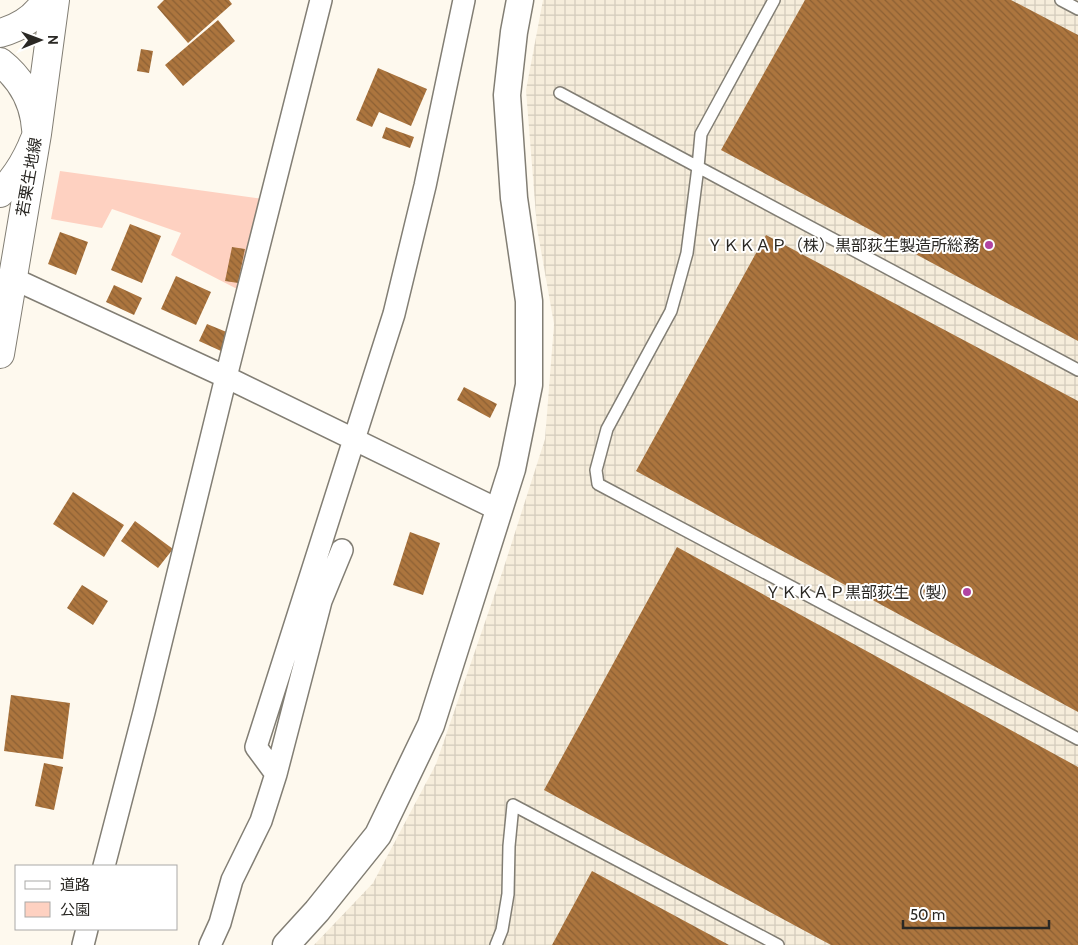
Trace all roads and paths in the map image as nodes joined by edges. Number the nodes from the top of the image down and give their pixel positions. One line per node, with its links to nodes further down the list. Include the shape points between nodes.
1 (46, 0): 9 (main road, via 28,20)
2 (55, 0): 12 (main road, 若栗生地線)
3 (321, 0): 18 (street)
4 (464, 0): 19 (street, via 394,314)
5 (520, 0): 20 (street, via 507,95 514,198 529,301 530,385 512,469)
6 (774, 0): 13 (lane, via 701,134)
7 (1060, 0): 8 (lane)
8 (1078, 9)
9 (0, 32)
10 (0, 62): 12 (main road, via 28,95)
11 (560, 93): 13 (lane)
12 (37, 134): 14 (main road, via 19,171); 15 (main road, 若栗生地線)
13 (698, 167): 17 (lane); 22 (lane, via 687,253 671,311 607,429 596,470 598,484)
14 (0, 193)
15 (12, 278): 16 (main road, 若栗生地線); 18 (street)
16 (0, 354)
17 (1078, 370)
18 (226, 377): 19 (street); 24 (street)
19 (353, 439): 20 (street); 23 (street, via 256,747)
20 (499, 510): 28 (street, via 431,725 382,826)
21 (342, 550): 23 (street, via 321,601)
22 (1078, 739)
23 (276, 774): 27 (street, via 261,822 232,880)
24 (104, 865)
25 (88, 930): 26 (street)
26 (83, 945)
27 (210, 945)
28 (286, 945)
29 (496, 945): 30 (lane, via 508,894 513,805)
30 (778, 945)

